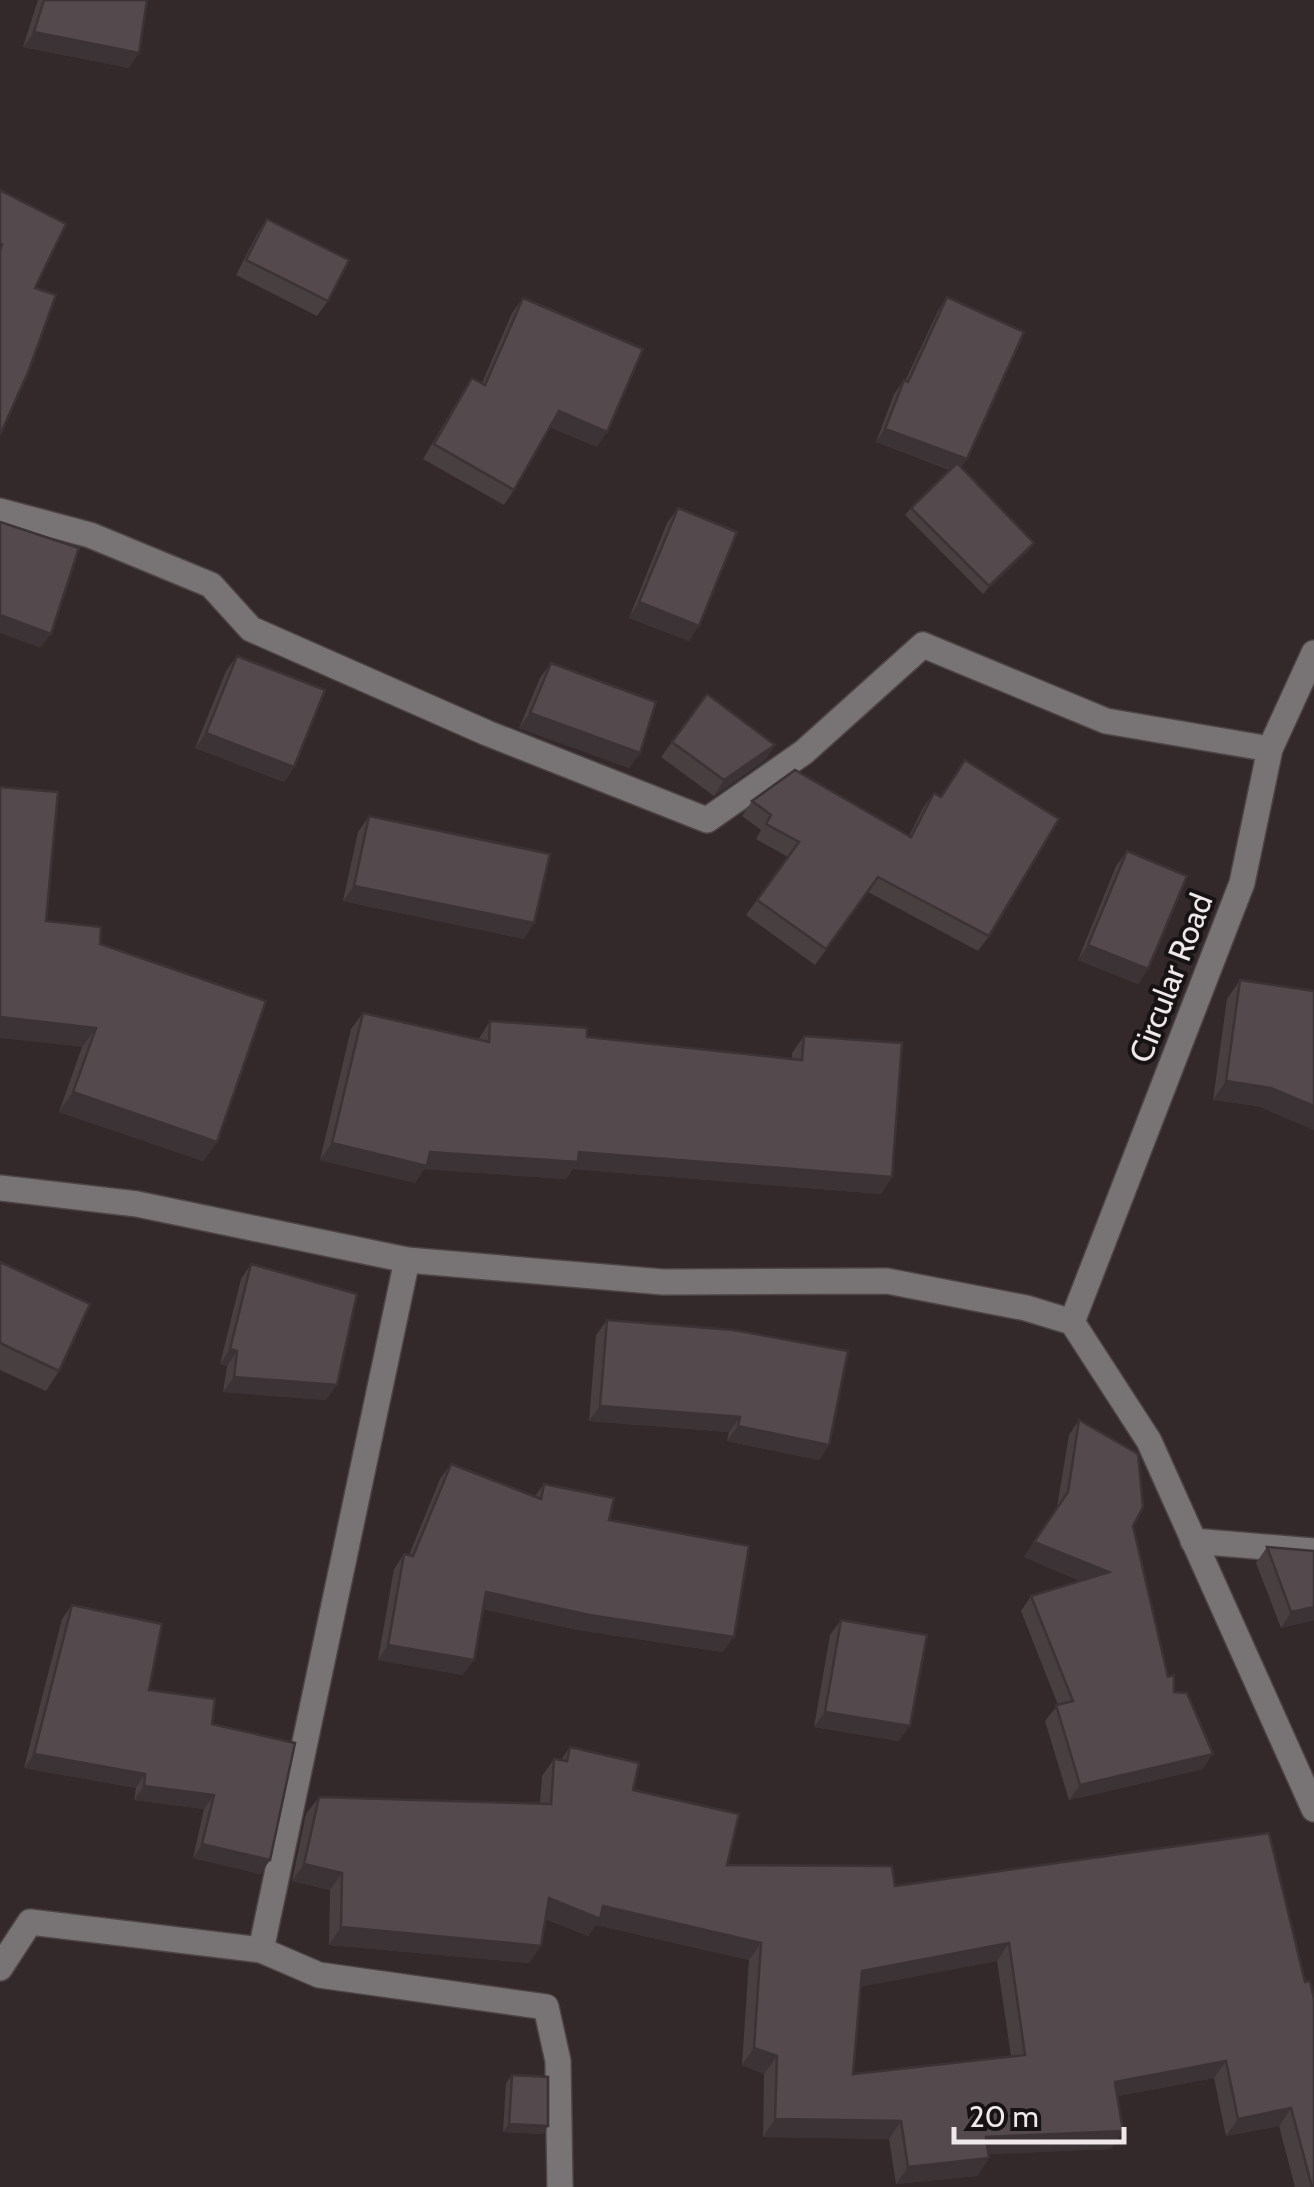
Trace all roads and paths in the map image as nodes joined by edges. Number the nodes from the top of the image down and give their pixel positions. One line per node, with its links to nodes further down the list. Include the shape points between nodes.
1 (0, 511): 3 (street, via 90,535 210,585 252,629 707,820 804,752 923,645 1106,721)
2 (1314, 653): 3 (street, Circular Road)
3 (1270, 750): 6 (street, Circular Road, via 1242,883)
4 (0, 1188): 5 (street, via 137,1204)
5 (407, 1260): 6 (street, via 663,1282 886,1281); 10 (street)
6 (1072, 1322): 7 (street, via 1149,1441)
7 (1193, 1541): 8 (street); 9 (street)
8 (1314, 1551)
9 (1314, 1809)
10 (261, 1950): 11 (street, via 30,1922); 12 (street, via 319,1975 546,2008 558,2060)
11 (0, 1968)
12 (560, 2187)

